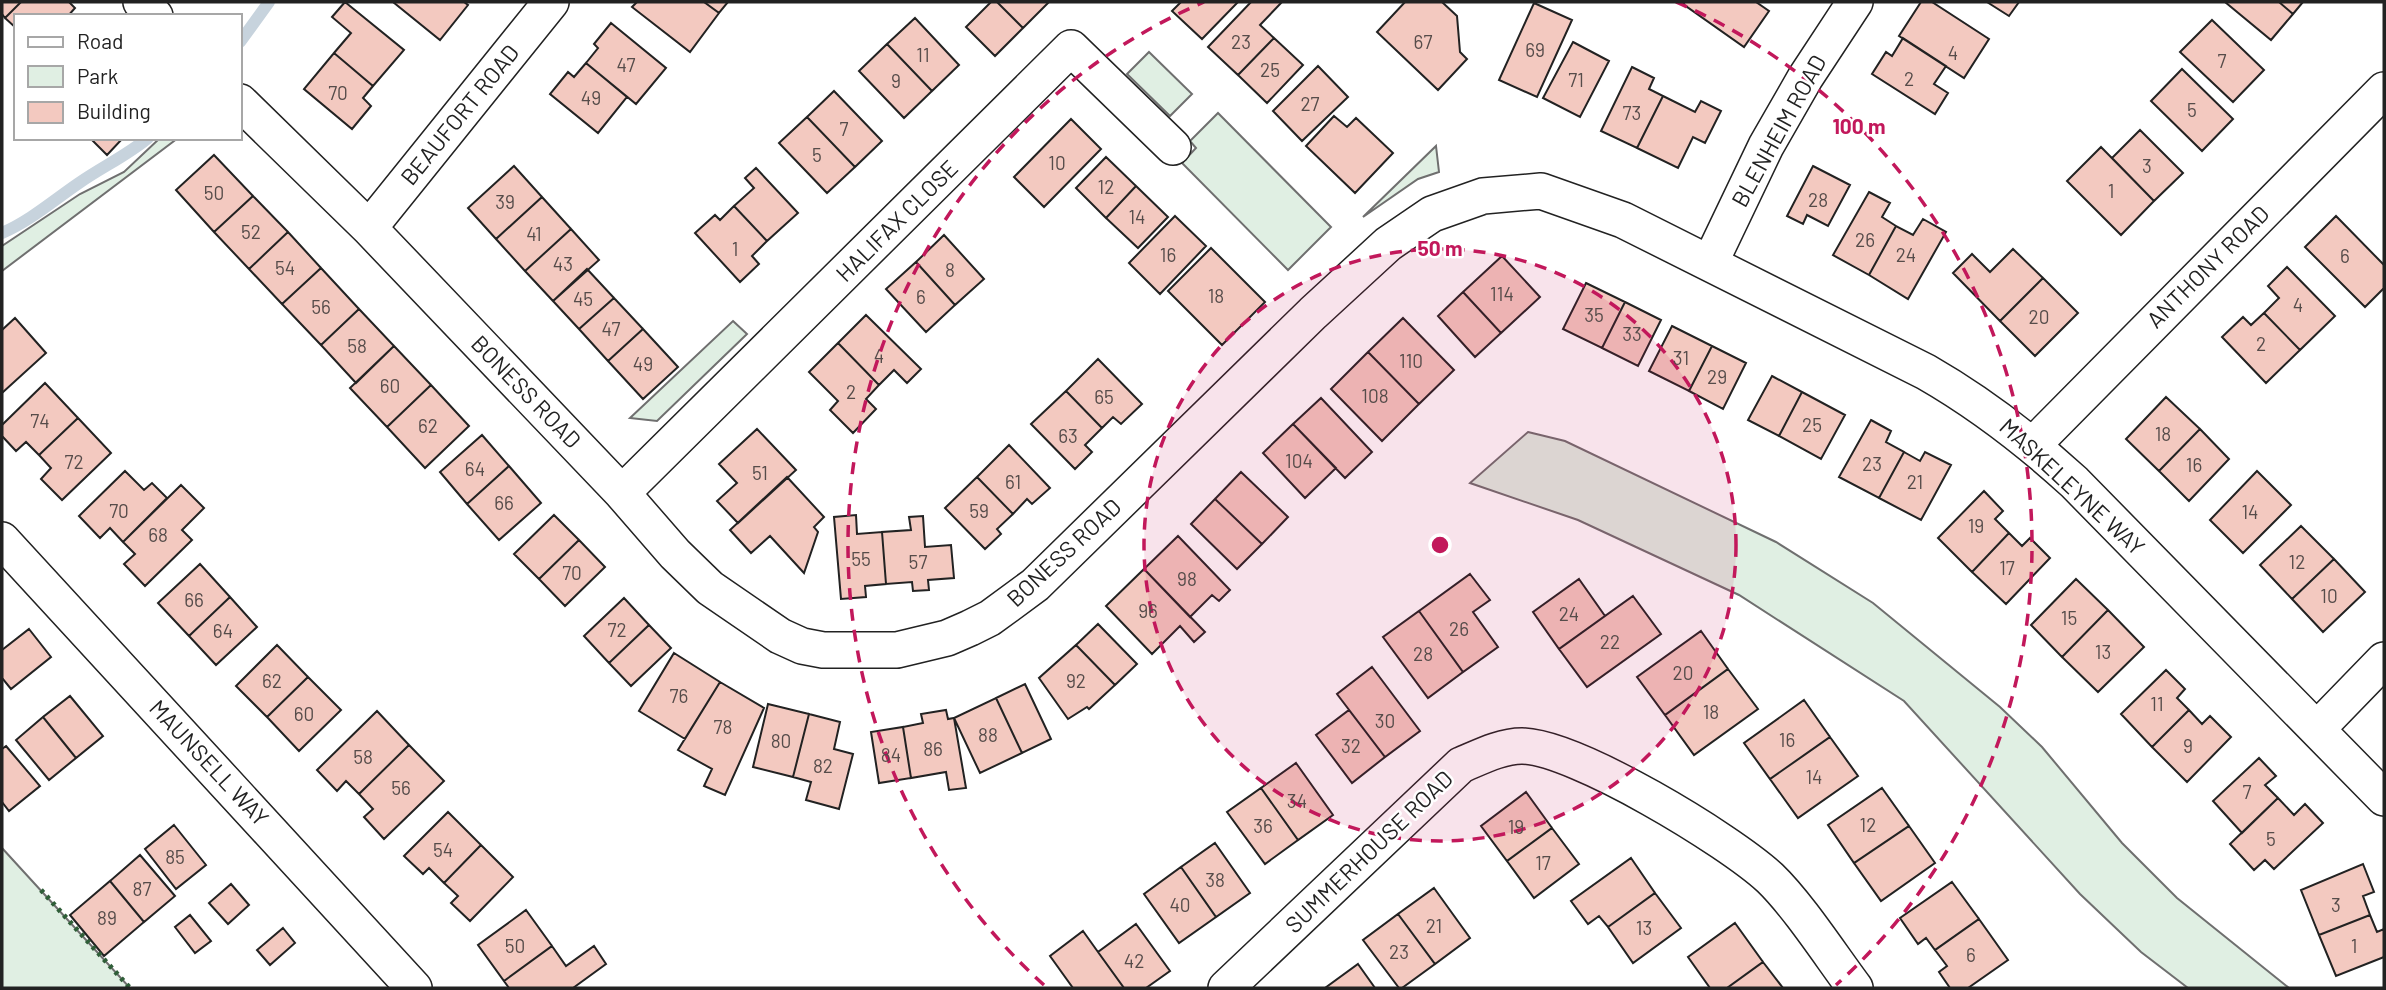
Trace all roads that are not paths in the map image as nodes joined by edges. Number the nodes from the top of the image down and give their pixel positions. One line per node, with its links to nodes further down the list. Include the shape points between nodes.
1 (551, 2): 7 (street, BEAUFORT ROAD)
2 (1854, 2): 8 (street, BLENHEIM ROAD, via 1766,146)
3 (2384, 90): 9 (street, ANTHONY ROAD)
4 (242, 104): 7 (street, BONESS ROAD)
5 (1173, 147): 10 (street, HALIFAX CLOSE, via 1071,48)
6 (1623, 220): 8 (street, MASKELEYNE WAY); 10 (street, BONESS ROAD, via 1541,191 1510,191 1449,205 1410,226 1303,323 1035,584 990,618 947,638 897,650 847,652 802,646 710,588)
7 (369, 228): 10 (street, BONESS ROAD)
8 (1710, 263): 9 (street, MASKELEYNE WAY, via 1926,372 1971,398)
9 (2033, 444): 13 (street, MASKELEYNE WAY)
10 (622, 493)
11 (2, 540): 16 (street, MAUNSELL WAY)
12 (2384, 660): 13 (street)
13 (2318, 728): 14 (street, MASKELEYNE WAY)
14 (2384, 798)
15 (1229, 987): 17 (street, SUMMERHOUSE ROAD, via 1461,765 1490,752 1522,746 1595,769 1730,845 1771,880)
16 (414, 988)
17 (1855, 988)

